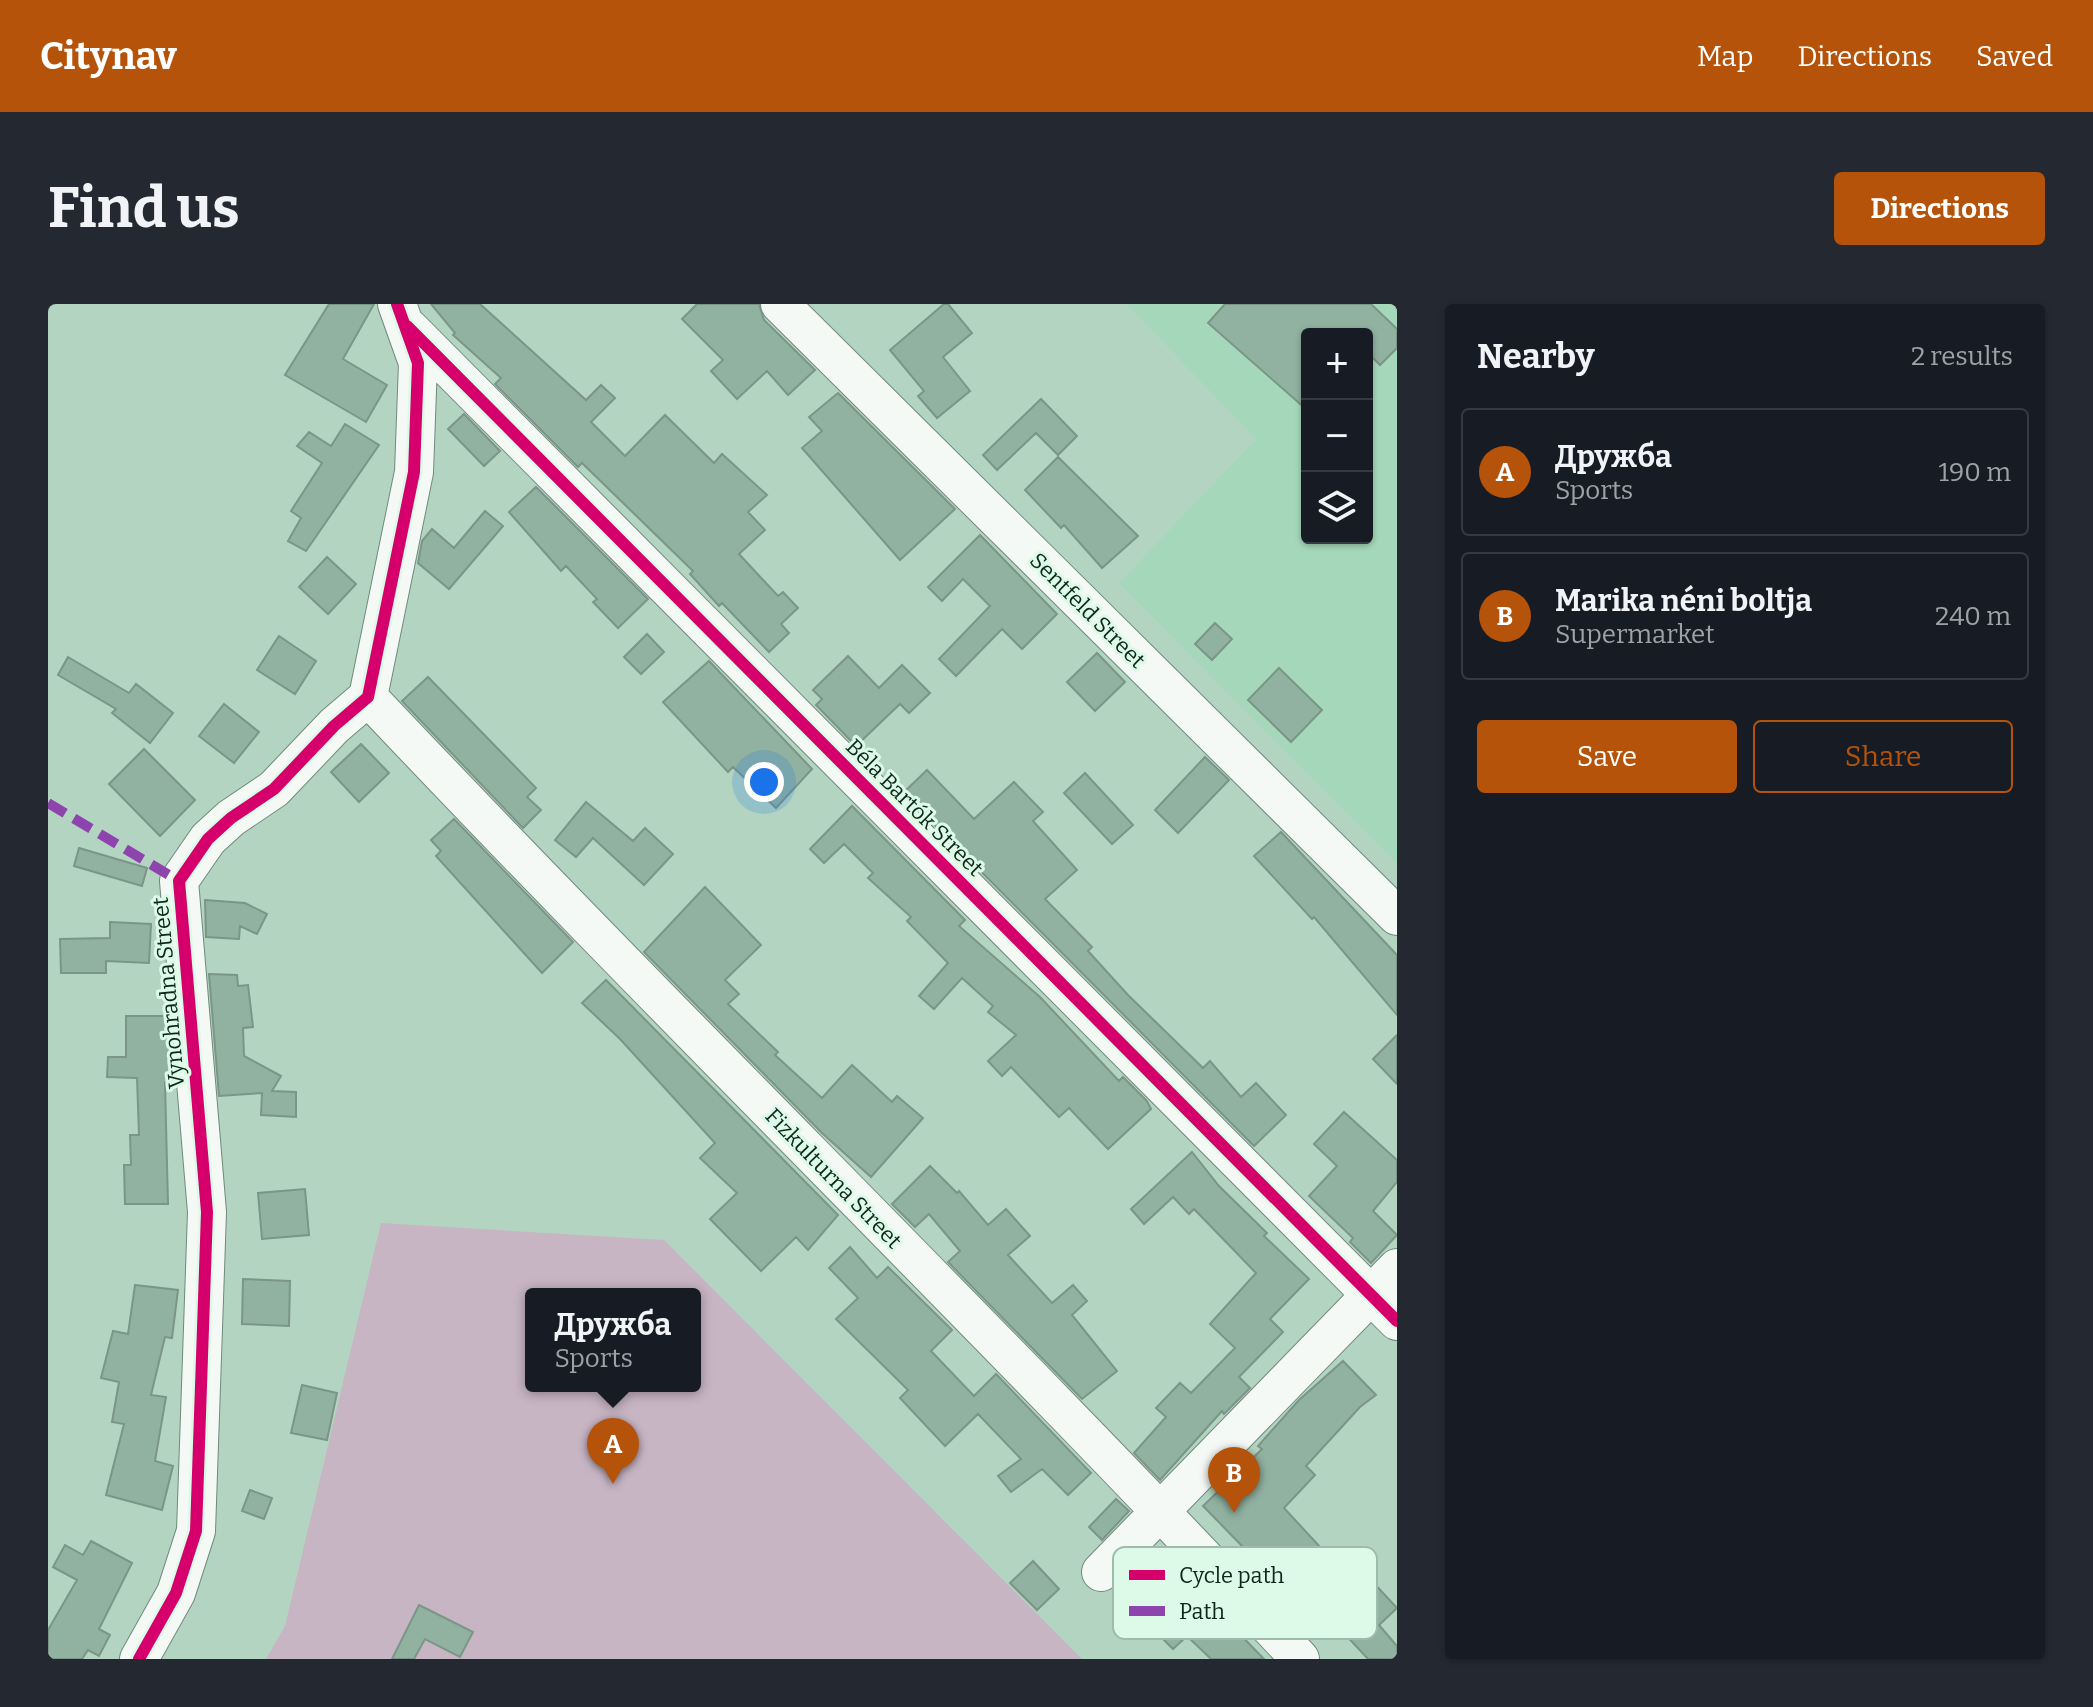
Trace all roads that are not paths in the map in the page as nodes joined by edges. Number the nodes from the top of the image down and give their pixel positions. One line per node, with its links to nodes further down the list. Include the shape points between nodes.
1 (780, 304): 4 (street, Sentfeld Street)
2 (400, 313): 3 (street, via 418,363 414,472); 5 (street, Béla Bartók Street)
3 (368, 697): 6 (street, Fizkulturna Street); 12 (street, Vynohradna Street, via 274,789 208,839 179,881 207,1212 197,1516 176,1593)
4 (1397, 916)
5 (1389, 1295): 6 (street)
6 (1163, 1512): 7 (street); 8 (street, Fizkulturna Street)
7 (1127, 1547)
8 (1196, 1547)
9 (1113, 1560): 10 (street)
10 (1101, 1572)
11 (1281, 1639): 13 (street, Fizkulturna Street)
12 (139, 1659)
13 (1300, 1659)

